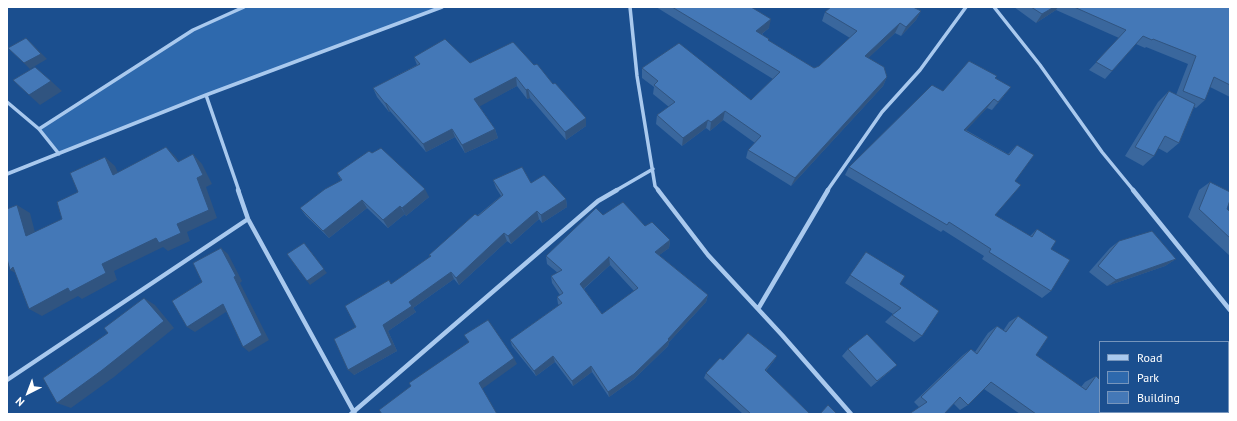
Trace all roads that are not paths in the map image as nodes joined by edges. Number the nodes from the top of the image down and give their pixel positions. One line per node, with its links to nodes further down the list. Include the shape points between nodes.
1 (244, 7): 8 (street, via 193,30)
2 (442, 7): 6 (street)
3 (630, 7): 10 (street, via 637,76)
4 (966, 7): 13 (street, via 920,70 882,112 838,174)
5 (994, 7): 14 (street, via 1040,65 1102,152)
6 (206, 95): 9 (street); 12 (street)
7 (7, 102): 8 (street)
8 (39, 129): 9 (street)
9 (59, 154): 11 (street)
10 (653, 169): 13 (street, via 656,186 708,255); 16 (street, via 598,202)
11 (7, 174)
12 (248, 219): 15 (street); 16 (street)
13 (758, 309): 17 (street)
14 (1230, 310)
15 (7, 380)
16 (353, 413)
17 (851, 414)

